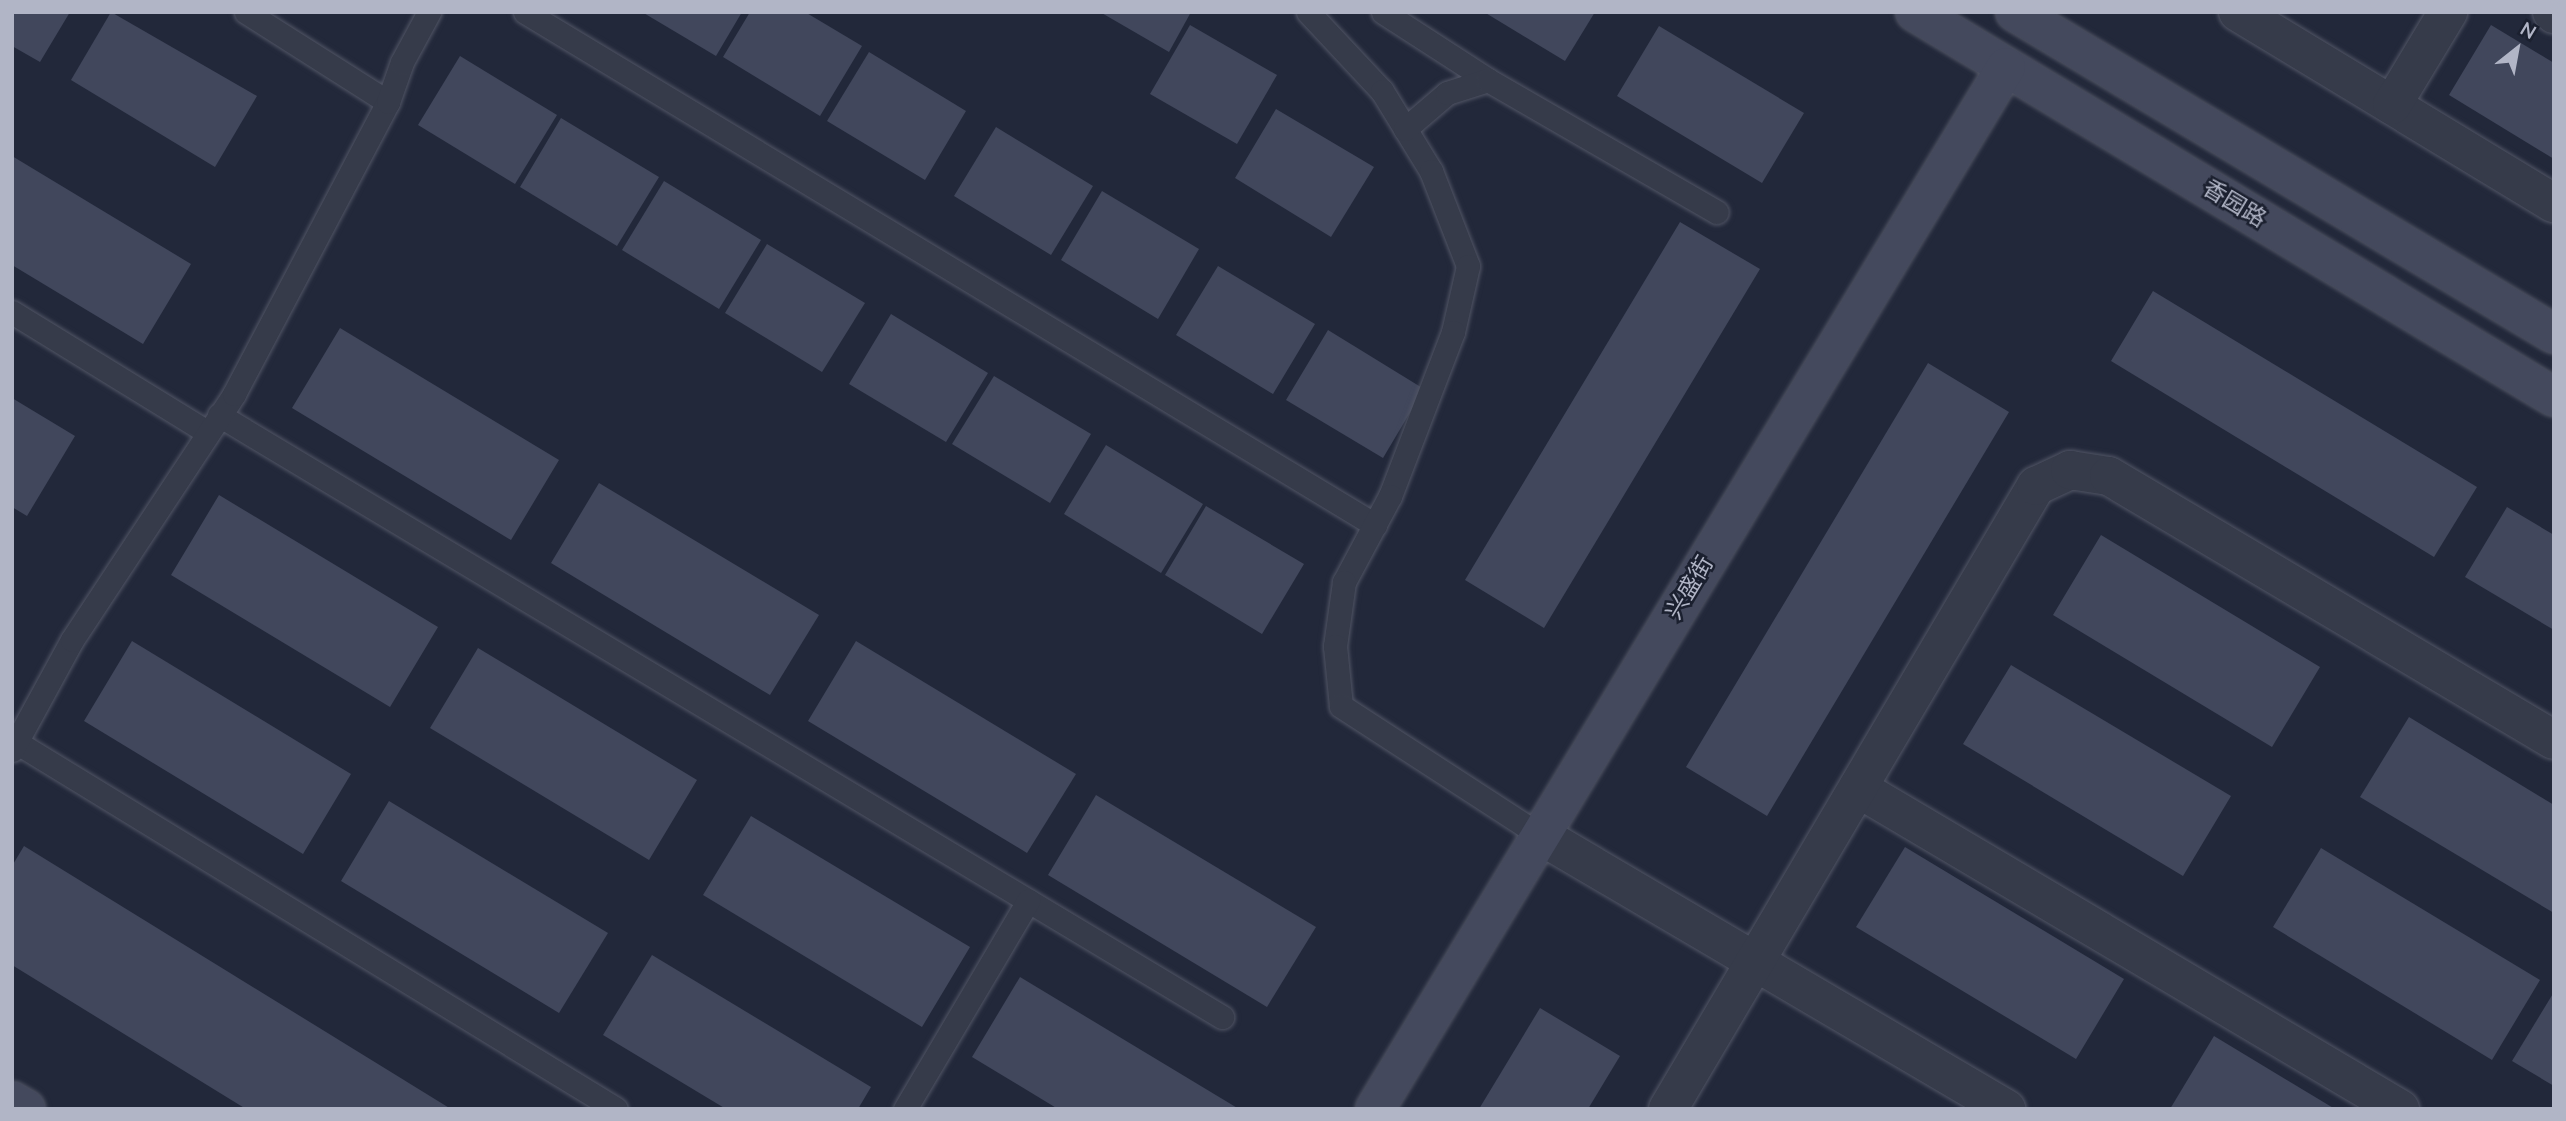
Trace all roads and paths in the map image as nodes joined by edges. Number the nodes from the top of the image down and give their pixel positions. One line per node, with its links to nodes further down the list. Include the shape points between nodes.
1 (246, 12): 12 (lane)
2 (429, 12): 12 (lane, via 402,62)
3 (525, 12): 21 (lane)
4 (1308, 12): 14 (lane, via 1382,91)
5 (1383, 12): 11 (lane)
6 (1915, 12): 10 (street, 香园路)
7 (2015, 12): 18 (street)
8 (2238, 12): 13 (street)
9 (2448, 12): 13 (street)
10 (2006, 67): 19 (street, 香园路); 25 (street, 兴盛街)
11 (1488, 80): 14 (lane, via 1447,93); 16 (lane)
12 (388, 102): 20 (lane, via 288,295)
13 (2392, 105): 15 (street)
14 (1405, 129): 21 (lane, via 1432,171 1468,266 1452,332)
15 (2554, 202)
16 (1717, 212)
17 (12, 312): 20 (lane)
18 (2554, 334)
19 (2554, 397)
20 (213, 423): 23 (lane, via 72,640); 26 (lane)
21 (1375, 525): 25 (lane, via 1344,583 1335,646 1340,706)
22 (2554, 740): 24 (street, via 2109,476 2070,470 2036,486)
23 (14, 746): 31 (lane)
24 (1858, 788): 27 (street); 36 (street)
25 (1540, 835): 27 (street); 33 (street, 兴盛街)
26 (1028, 901): 28 (lane); 32 (lane)
27 (1756, 962): 34 (street); 35 (street)
28 (1222, 1017)
29 (12, 1101): 30 (street)
30 (26, 1109)
31 (616, 1109)
32 (905, 1109)
33 (1375, 1109)
34 (1668, 1109)
35 (2006, 1109)
36 (2400, 1109)

